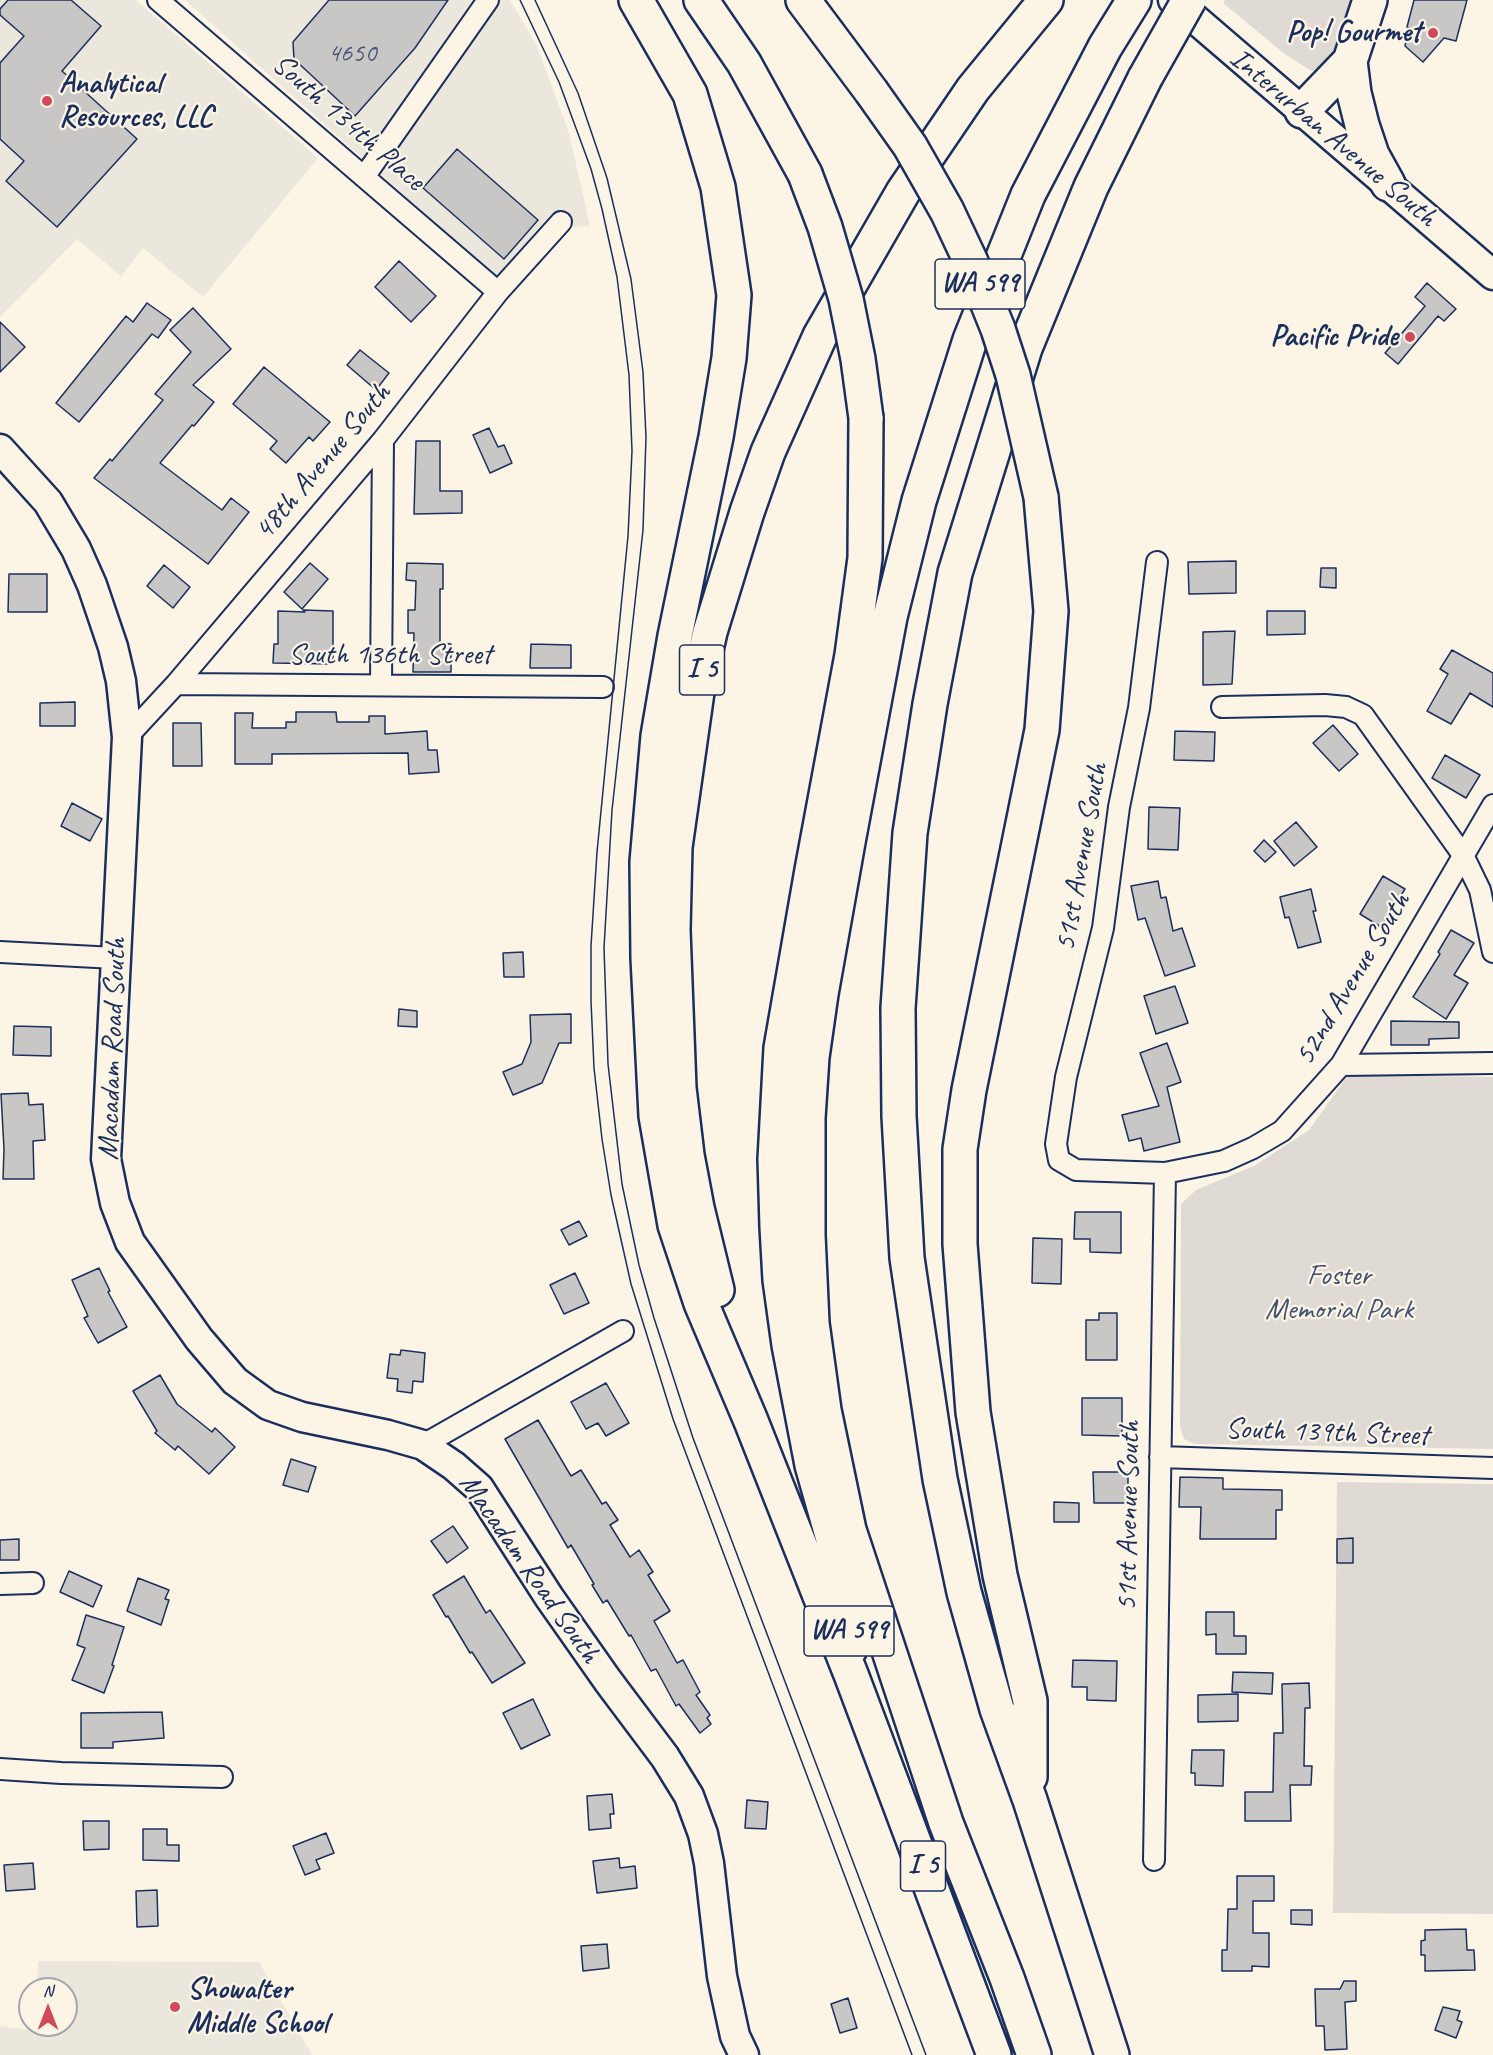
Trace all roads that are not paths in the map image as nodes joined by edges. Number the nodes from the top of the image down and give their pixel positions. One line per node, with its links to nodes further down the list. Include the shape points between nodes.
1 (158, 0): 15 (street, South 134th Place)
2 (488, 0): 15 (street)
3 (636, 0): 38 (highway, via 690,94 718,187 734,295 718,426 658,736 647,862 648,958 656,1116 675,1225 701,1303)
4 (701, 0): 44 (highway, WA 599, bridge, via 744,63 805,174 846,299 866,418 864,570 782,1048 776,1159 780,1280 792,1366 812,1465 846,1585)
5 (795, 0): 12 (highway, WA 599)
6 (803, 0): 12 (highway)
7 (1046, 0): 38 (highway, I 5, via 973,89 928,154 820,336 768,452 747,512 716,610 698,685 675,847 673,930 679,1088 697,1208)
8 (1134, 0): 51 (highway, I 5, via 1105,47 1028,195 970,340 919,501 890,618 848,842 821,994 808,1118 812,1323 824,1410 849,1530 946,1823)
9 (1173, 0): 14 (street, Interurban Avenue South)
10 (1189, 0): 47 (highway, bridge, via 1091,187 1025,348 955,573 910,833 898,1008 907,1258 940,1479 976,1637)
11 (1370, 0): 13 (highway)
12 (830, 36): 47 (highway, WA 599, bridge, via 910,146 971,262 1013,375 1041,497 1051,611 1042,730 960,1149 960,1244 973,1412 1000,1575 1030,1701)
13 (1350, 61): 14 (highway); 16 (highway, via 1362,125)
14 (1302, 111): 16 (street, Interurban Avenue South)
15 (364, 177): 19 (street, South 134th Place)
16 (1388, 184): 18 (street, Interurban Avenue South)
17 (561, 222): 19 (street, 48th Avenue South)
18 (1493, 275)
19 (498, 292): 20 (street, 48th Avenue South)
20 (383, 440): 23 (street, 48th Avenue South); 24 (street)
21 (0, 449): 27 (street, Macadam Road South, via 48,502 92,585 121,681)
22 (1157, 562): 35 (street, 51st Avenue South, via 1139,708 1119,807 1103,928 1066,1077 1056,1144)
23 (176, 684): 24 (street, South 136th Street); 27 (street, 48th Avenue South)
24 (381, 684): 25 (street, South 136th Street)
25 (603, 687)
26 (1222, 707): 29 (street, via 1325,705 1346,707 1363,715)
27 (127, 737): 32 (street, Macadam Road South)
28 (1493, 805): 29 (street, 52nd Avenue South)
29 (1463, 855): 31 (street, via 1480,890); 34 (street, 52nd Avenue South)
30 (0, 952): 32 (street)
31 (1493, 952)
32 (115, 958): 39 (street, Macadam Road South, via 106,1159 115,1203 130,1242 199,1339 235,1381 268,1405 302,1417)
33 (1493, 1064): 34 (street)
34 (1341, 1065): 36 (street, 52nd Avenue South, via 1282,1131 1224,1161)
35 (1059, 1160): 36 (street, 52nd Avenue South, via 1076,1170)
36 (1165, 1173): 40 (street, 51st Avenue South)
37 (623, 1330): 39 (street)
38 (752, 1421): 44 (highway, I 5)
39 (423, 1445): 49 (street, Macadam Road South, via 479,1488 549,1597 689,1796 703,1834 722,1976 735,2036)
40 (1160, 1457): 41 (street, South 139th Street); 48 (street, 51st Avenue South)
41 (1493, 1468)
42 (33, 1583): 43 (street)
43 (0, 1584)
44 (852, 1677): 50 (highway, I 5)
45 (0, 1769): 46 (street)
46 (222, 1778)
47 (1030, 1800): 52 (highway)
48 (1154, 1860)
49 (744, 2055)
50 (994, 2055)
51 (1034, 2055)
52 (1112, 2055)

